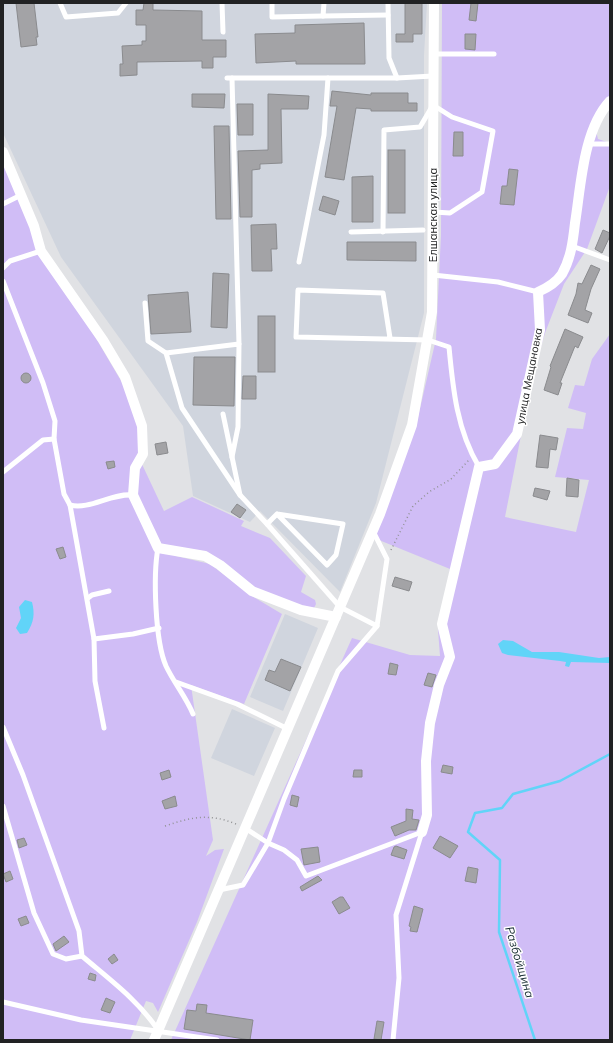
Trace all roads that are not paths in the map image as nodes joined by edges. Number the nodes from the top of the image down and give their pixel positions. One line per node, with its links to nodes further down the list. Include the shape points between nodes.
1 (60, 3): 2 (lane, via 66,17 118,13)
2 (126, 3)
3 (222, 3): 10 (lane)
4 (272, 3): 8 (lane, via 272,18)
5 (324, 3): 8 (lane)
6 (388, 3): 9 (lane)
7 (434, 3): 11 (street, Елшанская улица)
8 (323, 16): 9 (lane)
9 (388, 16): 15 (lane, via 389,58)
10 (223, 32)
11 (434, 54): 12 (lane); 13 (street, Елшанская улица)
12 (494, 54)
13 (433, 76): 15 (lane); 17 (street, Елшанская улица)
14 (328, 78): 15 (lane); 30 (lane, via 324,135); 38 (lane, via 230,78)
15 (397, 78)
16 (610, 101): 18 (street, via 603,108)
17 (433, 105): 23 (street, Елшанская улица); 23 (lane, via 452,117 493,131 482,192 450,213); 26 (lane, via 420,128 384,130)
18 (589, 144): 19 (lane); 27 (street)
19 (610, 144)
20 (3, 152): 21 (street)
21 (21, 195): 22 (lane); 28 (street)
22 (3, 204)
23 (434, 212): 32 (street, Елшанская улица)
24 (424, 230): 26 (lane)
25 (351, 232): 26 (lane)
26 (383, 232)
27 (572, 246): 29 (lane); 34 (street, via 561,275 550,286)
28 (41, 251): 31 (lane, via 10,261); 45 (street, via 103,340 125,377 142,426 143,454 135,468)
29 (610, 260)
30 (300, 262)
31 (3, 268)
32 (433, 275): 34 (lane, via 498,282); 37 (street, Елшанская улица)
33 (3, 281): 41 (lane, via 55,421)
34 (538, 292): 43 (street, улица Мещановка, via 540,330 518,434 495,464)
35 (145, 303): 39 (lane, via 148,341)
36 (390, 338): 36 (lane, via 296,337 298,290 384,293); 37 (lane)
37 (428, 340): 43 (lane, via 449,347 458,418); 50 (street, Елшанская улица, via 412,425)
38 (240, 344): 39 (lane); 42 (lane, via 238,427)
39 (166, 353): 46 (lane, via 182,408)
40 (223, 414): 42 (lane)
41 (54, 439): 44 (lane, via 43,440); 47 (lane, via 64,494)
42 (232, 457): 46 (lane)
43 (479, 467): 66 (street, via 442,624 450,657 439,685 430,723 426,761 427,815)
44 (3, 471)
45 (133, 495): 47 (lane, via 121,494 77,507); 51 (street)
46 (240, 495): 49 (lane)
47 (70, 505): 53 (lane)
48 (277, 514): 48 (lane, via 343,524 336,555 327,565); 49 (lane)
49 (267, 524): 54 (lane)
50 (373, 530): 54 (street, Елшанская улица); 56 (lane, via 387,559)
51 (158, 548): 55 (street, via 205,556 252,591 301,610); 57 (lane, via 155,564)
52 (109, 591): 53 (lane)
53 (88, 598): 58 (lane)
54 (340, 607): 55 (street, Елшанская улица); 56 (lane)
55 (336, 617): 63 (street, Елшанская улица)
56 (377, 626): 67 (lane, via 338,671)
57 (159, 628): 58 (lane); 59 (lane, via 166,665)
58 (94, 639): 62 (lane, via 95,681)
59 (175, 682): 60 (lane); 63 (lane, via 237,704)
60 (193, 714)
61 (3, 727): 69 (lane, via 79,931)
62 (104, 728)
63 (289, 730): 65 (street, Елшанская улица)
64 (3, 806): 69 (lane, via 34,912 53,954 66,959)
65 (246, 828): 67 (lane); 68 (street, Елшанская улица)
66 (422, 832): 67 (lane, via 306,876 297,860 284,850); 73 (lane, via 396,915 399,978)
67 (268, 843): 68 (lane, via 244,886)
68 (219, 890): 71 (street, Елшанская улица)
69 (82, 956): 71 (lane, via 146,1012)
70 (3, 1002): 71 (lane)
71 (156, 1035): 72 (lane)
72 (218, 1040)
73 (393, 1040)

